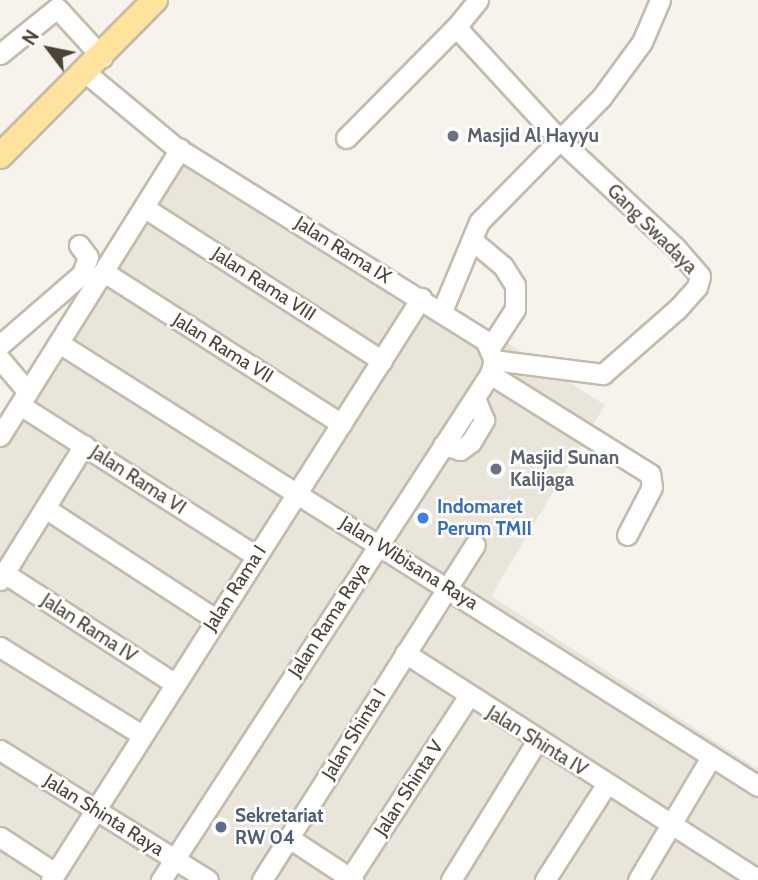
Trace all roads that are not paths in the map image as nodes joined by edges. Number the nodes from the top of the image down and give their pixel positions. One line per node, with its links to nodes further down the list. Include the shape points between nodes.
1 (155, 0): 6 (main road)
2 (478, 0): 4 (street)
3 (660, 0): 8 (street, via 642,41 621,72)
4 (456, 27): 7 (street); 8 (street, Gang Swadaya)
5 (6, 49): 6 (street, Jalan Rama IX, via 57,8)
6 (94, 65): 9 (main road); 10 (street, Jalan Rama IX)
7 (346, 138)
8 (561, 141): 12 (street, via 479,222); 20 (street, Gang Swadaya, via 695,268 700,276 697,288 603,374)
9 (4, 143)
10 (180, 149): 11 (street); 15 (street, Jalan Rama IX)
11 (145, 208): 14 (street); 21 (street, Jalan Rama VIII)
12 (473, 241): 16 (street); 20 (street, Jalan Rama Raya, via 503,266 515,285 515,309)
13 (79, 246): 18 (street, via 88,257 82,274)
14 (104, 272): 17 (street); 23 (street, Jalan Rama VII)
15 (421, 299): 16 (street, Jalan Rama IX); 21 (street, Jalan Rama I)
16 (442, 311): 20 (street, Jalan Rama IX)
17 (59, 343): 22 (street); 26 (street, Jalan Wibisana Raya)
18 (0, 345)
19 (0, 359): 22 (street, Jalan Rama VI)
20 (492, 360): 28 (street, Jalan Rama IX, via 650,474 650,493); 29 (street, Jalan Rama Raya, via 475,398)
21 (383, 361): 23 (street, Jalan Rama I)
22 (24, 399): 24 (street); 25 (street, Jalan Rama VI)
23 (342, 424): 26 (street, Jalan Rama I)
24 (1, 431)
25 (84, 445): 27 (street); 31 (street, Jalan Rama VI)
26 (297, 492): 29 (street, Jalan Wibisana Raya); 31 (street, Jalan Rama I)
27 (45, 508): 32 (street); 34 (street)
28 (627, 535)
29 (378, 544): 33 (street, Jalan Wibisana Raya); 49 (street, Jalan Rama Raya)
30 (475, 545): 33 (street, Jalan Shinta I)
31 (256, 555): 34 (street, Jalan Rama I)
32 (2, 576): 37 (street, Jalan Rama IV)
33 (448, 588): 36 (street, Jalan Shinta I); 42 (street, Jalan Wibisana Raya)
34 (214, 618): 37 (street, Jalan Rama I)
35 (0, 647): 39 (street)
36 (405, 653): 38 (street, Jalan Shinta IV); 48 (street, Jalan Shinta I)
37 (174, 683): 39 (street, Jalan Rama I)
38 (468, 697): 40 (street, Jalan Shinta IV); 51 (street, Jalan Shinta V)
39 (142, 735): 45 (street, Jalan Rama I)
40 (537, 741): 44 (street, Jalan Shinta IV); 55 (street)
41 (0, 750): 45 (street, Jalan Shinta Raya)
42 (711, 757): 43 (street, Jalan Wibisana Raya); 46 (street)
43 (757, 782)
44 (606, 785): 46 (street, Jalan Shinta IV); 56 (street)
45 (95, 809): 49 (street, Jalan Shinta Raya); 50 (street, Jalan Rama I)
46 (671, 823): 57 (street); 58 (street, Jalan Shinta IV)
47 (0, 837): 50 (street)
48 (289, 838): 51 (street); 54 (street, Jalan Shinta I)
49 (174, 859): 52 (street, Jalan Rama Raya); 53 (street, Jalan Shinta Raya)
50 (53, 877)
51 (352, 879)
52 (161, 880)
53 (208, 880)
54 (262, 880)
55 (451, 880)
56 (545, 880)
57 (638, 880)
58 (758, 880)

